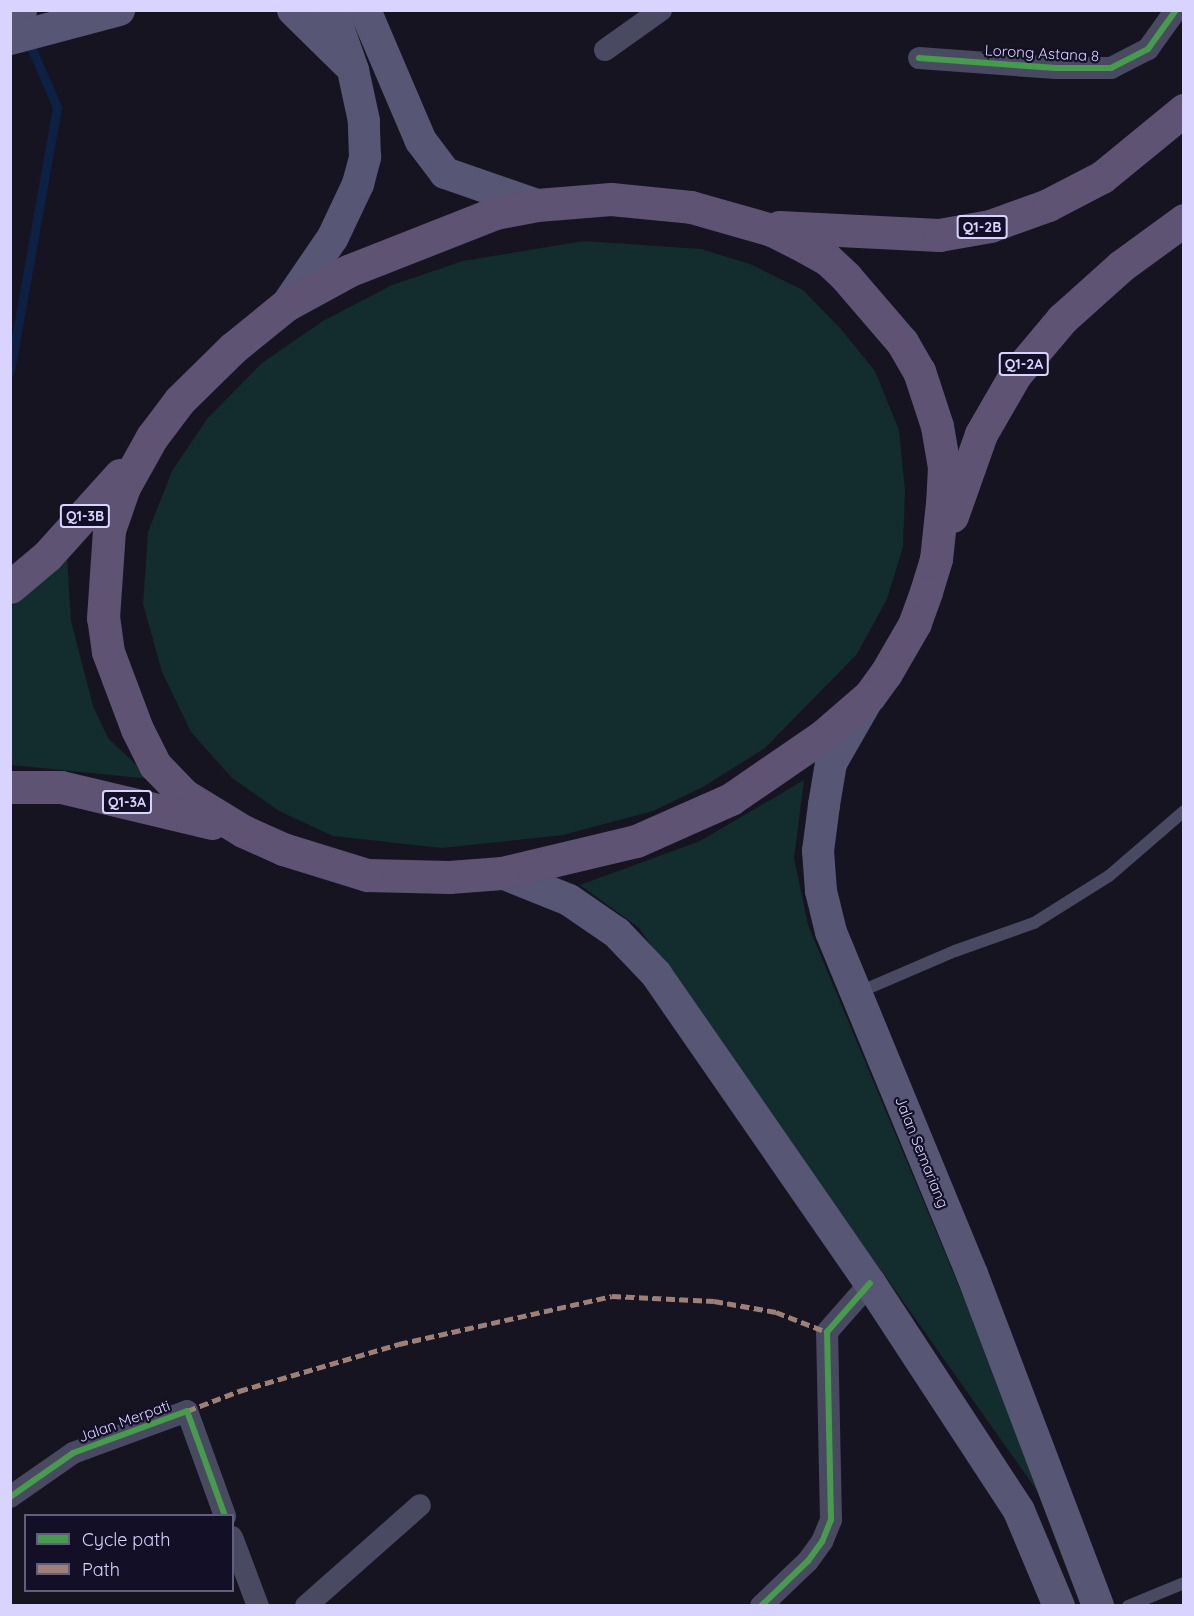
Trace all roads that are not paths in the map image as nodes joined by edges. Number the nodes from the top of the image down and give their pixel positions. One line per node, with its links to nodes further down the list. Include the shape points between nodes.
1 (21, 10): 8 (main road)
2 (119, 10): 9 (main road)
3 (293, 10): 12 (main road)
4 (332, 10): 12 (main road)
5 (661, 10): 10 (street)
6 (1176, 10): 11 (street, Lorong Astana 8, via 1148,49 1111,68)
7 (366, 12): 14 (main road, via 421,141 445,173)
8 (10, 14)
9 (10, 39)
10 (605, 50)
11 (919, 58)
12 (353, 70): 17 (main road, via 364,121 365,157 358,184 333,237)
13 (1184, 110): 16 (main road, Q1-2B, via 1102,177 1048,205 990,226 939,235)
14 (537, 205): 16 (main road, via 650,200 691,207); 17 (main road, via 495,213 417,241 348,271)
15 (1184, 220): 19 (main road, Q1-2A, via 1121,266 1062,319 1015,375 981,434)
16 (747, 225): 19 (main road, via 772,230 827,259 882,316 919,371 937,426 944,467)
17 (286, 306): 18 (main road, via 208,371)
18 (152, 437): 20 (main road, Q1-3B, via 98,503); 24 (main road, via 124,487 109,531 103,618 108,652 121,692 155,765 184,795)
19 (936, 559): 21 (main road, via 915,623)
20 (10, 587)
21 (869, 696): 25 (main road, via 783,765 731,799 636,841); 26 (main road, Jalan Semariang, via 831,763 818,851 821,891 831,932)
22 (10, 788): 24 (main road, Q1-3A, via 61,787)
23 (1184, 811): 26 (lane, via 1109,876 1034,923 955,951)
24 (243, 831): 25 (main road, via 320,863 367,875 449,877)
25 (502, 873): 27 (main road, via 569,900 617,933 657,974)
26 (856, 994): 37 (main road, Jalan Semariang, via 1004,1356)
27 (870, 1283): 35 (street, via 827,1332 831,1520 808,1561); 36 (main road, via 1019,1511)
28 (10, 1497): 30 (street, Jalan Merpati, via 73,1453 187,1411)
29 (420, 1505): 34 (street)
30 (225, 1514)
31 (234, 1542): 33 (street)
32 (1184, 1583): 38 (lane)
33 (258, 1605)
34 (306, 1605)
35 (761, 1605)
36 (1059, 1605)
37 (1098, 1605)
38 (1128, 1605)

